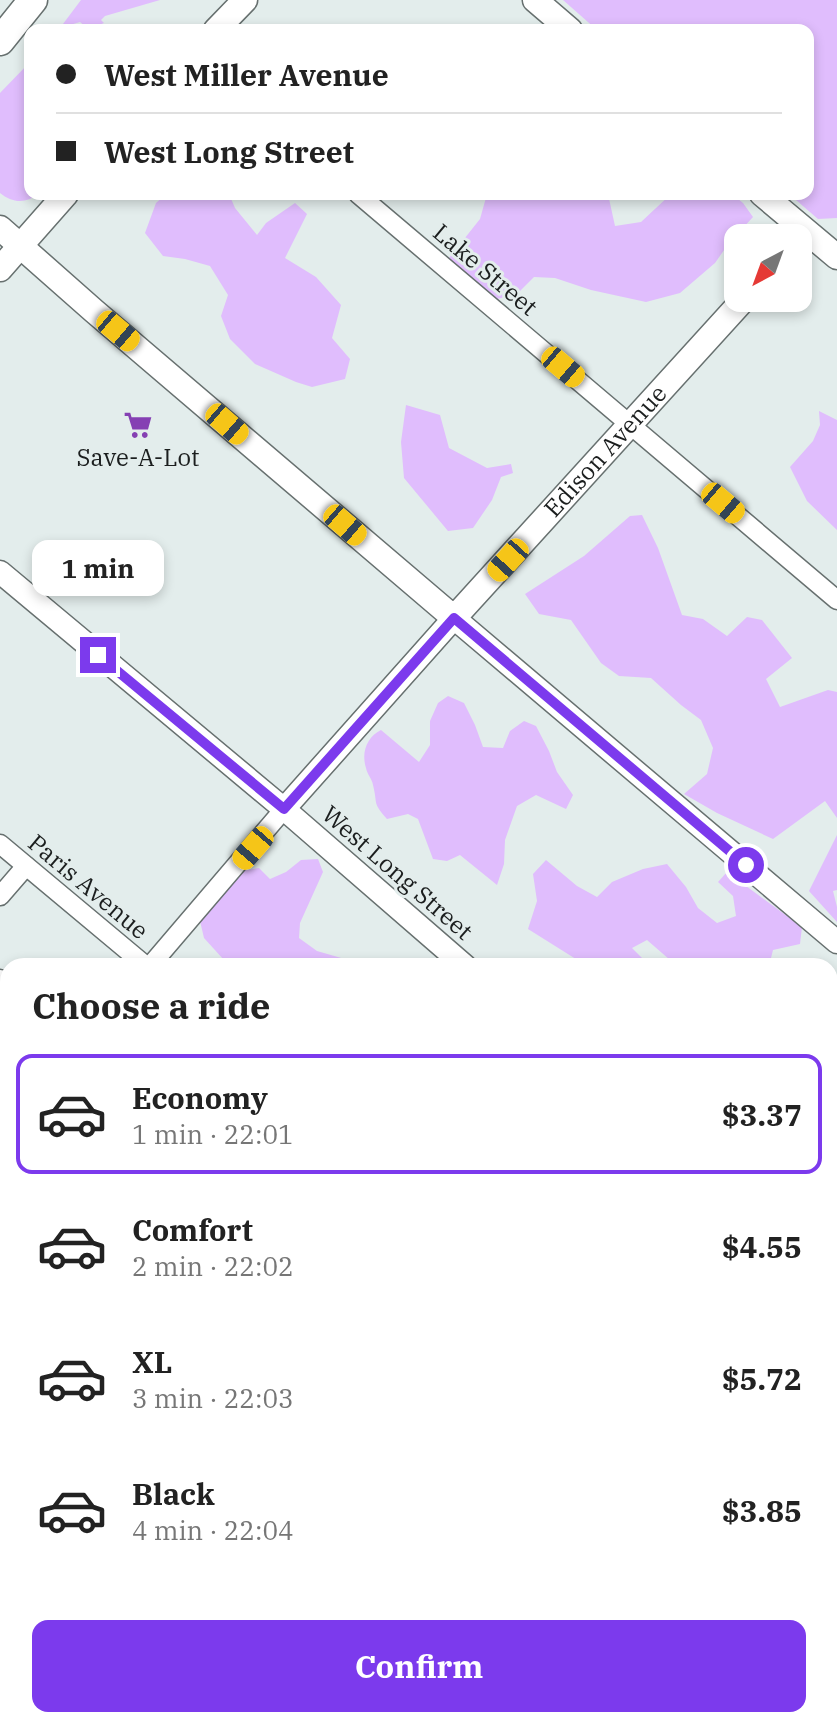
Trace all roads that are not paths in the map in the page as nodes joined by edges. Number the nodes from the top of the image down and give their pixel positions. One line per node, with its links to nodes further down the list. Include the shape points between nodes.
1 (33, 0): 6 (main road)
2 (245, 0): 4 (main road)
3 (535, 0): 5 (main road)
4 (222, 24)
5 (563, 24)
6 (0, 41)
7 (61, 200): 12 (main road)
8 (365, 200): 15 (street, Lake Street)
9 (769, 200): 11 (main road)
10 (0, 228): 12 (main road)
11 (819, 242)
12 (20, 246): 13 (main road); 18 (main road)
13 (0, 269)
14 (732, 312): 15 (main road, Edison Avenue)
15 (631, 424): 17 (street, Lake Street); 18 (main road, Edison Avenue)
16 (0, 572): 19 (street, West Long Street)
17 (837, 600)
18 (454, 618): 19 (street, Edison Avenue); 23 (street)
19 (284, 809): 25 (street, Edison Avenue); 26 (street, West Long Street)
20 (0, 844): 21 (street, Paris Avenue)
21 (26, 866): 22 (street); 24 (street, Paris Avenue)
22 (0, 896)
23 (837, 942)
24 (138, 958)
25 (155, 958)
26 (456, 958)

